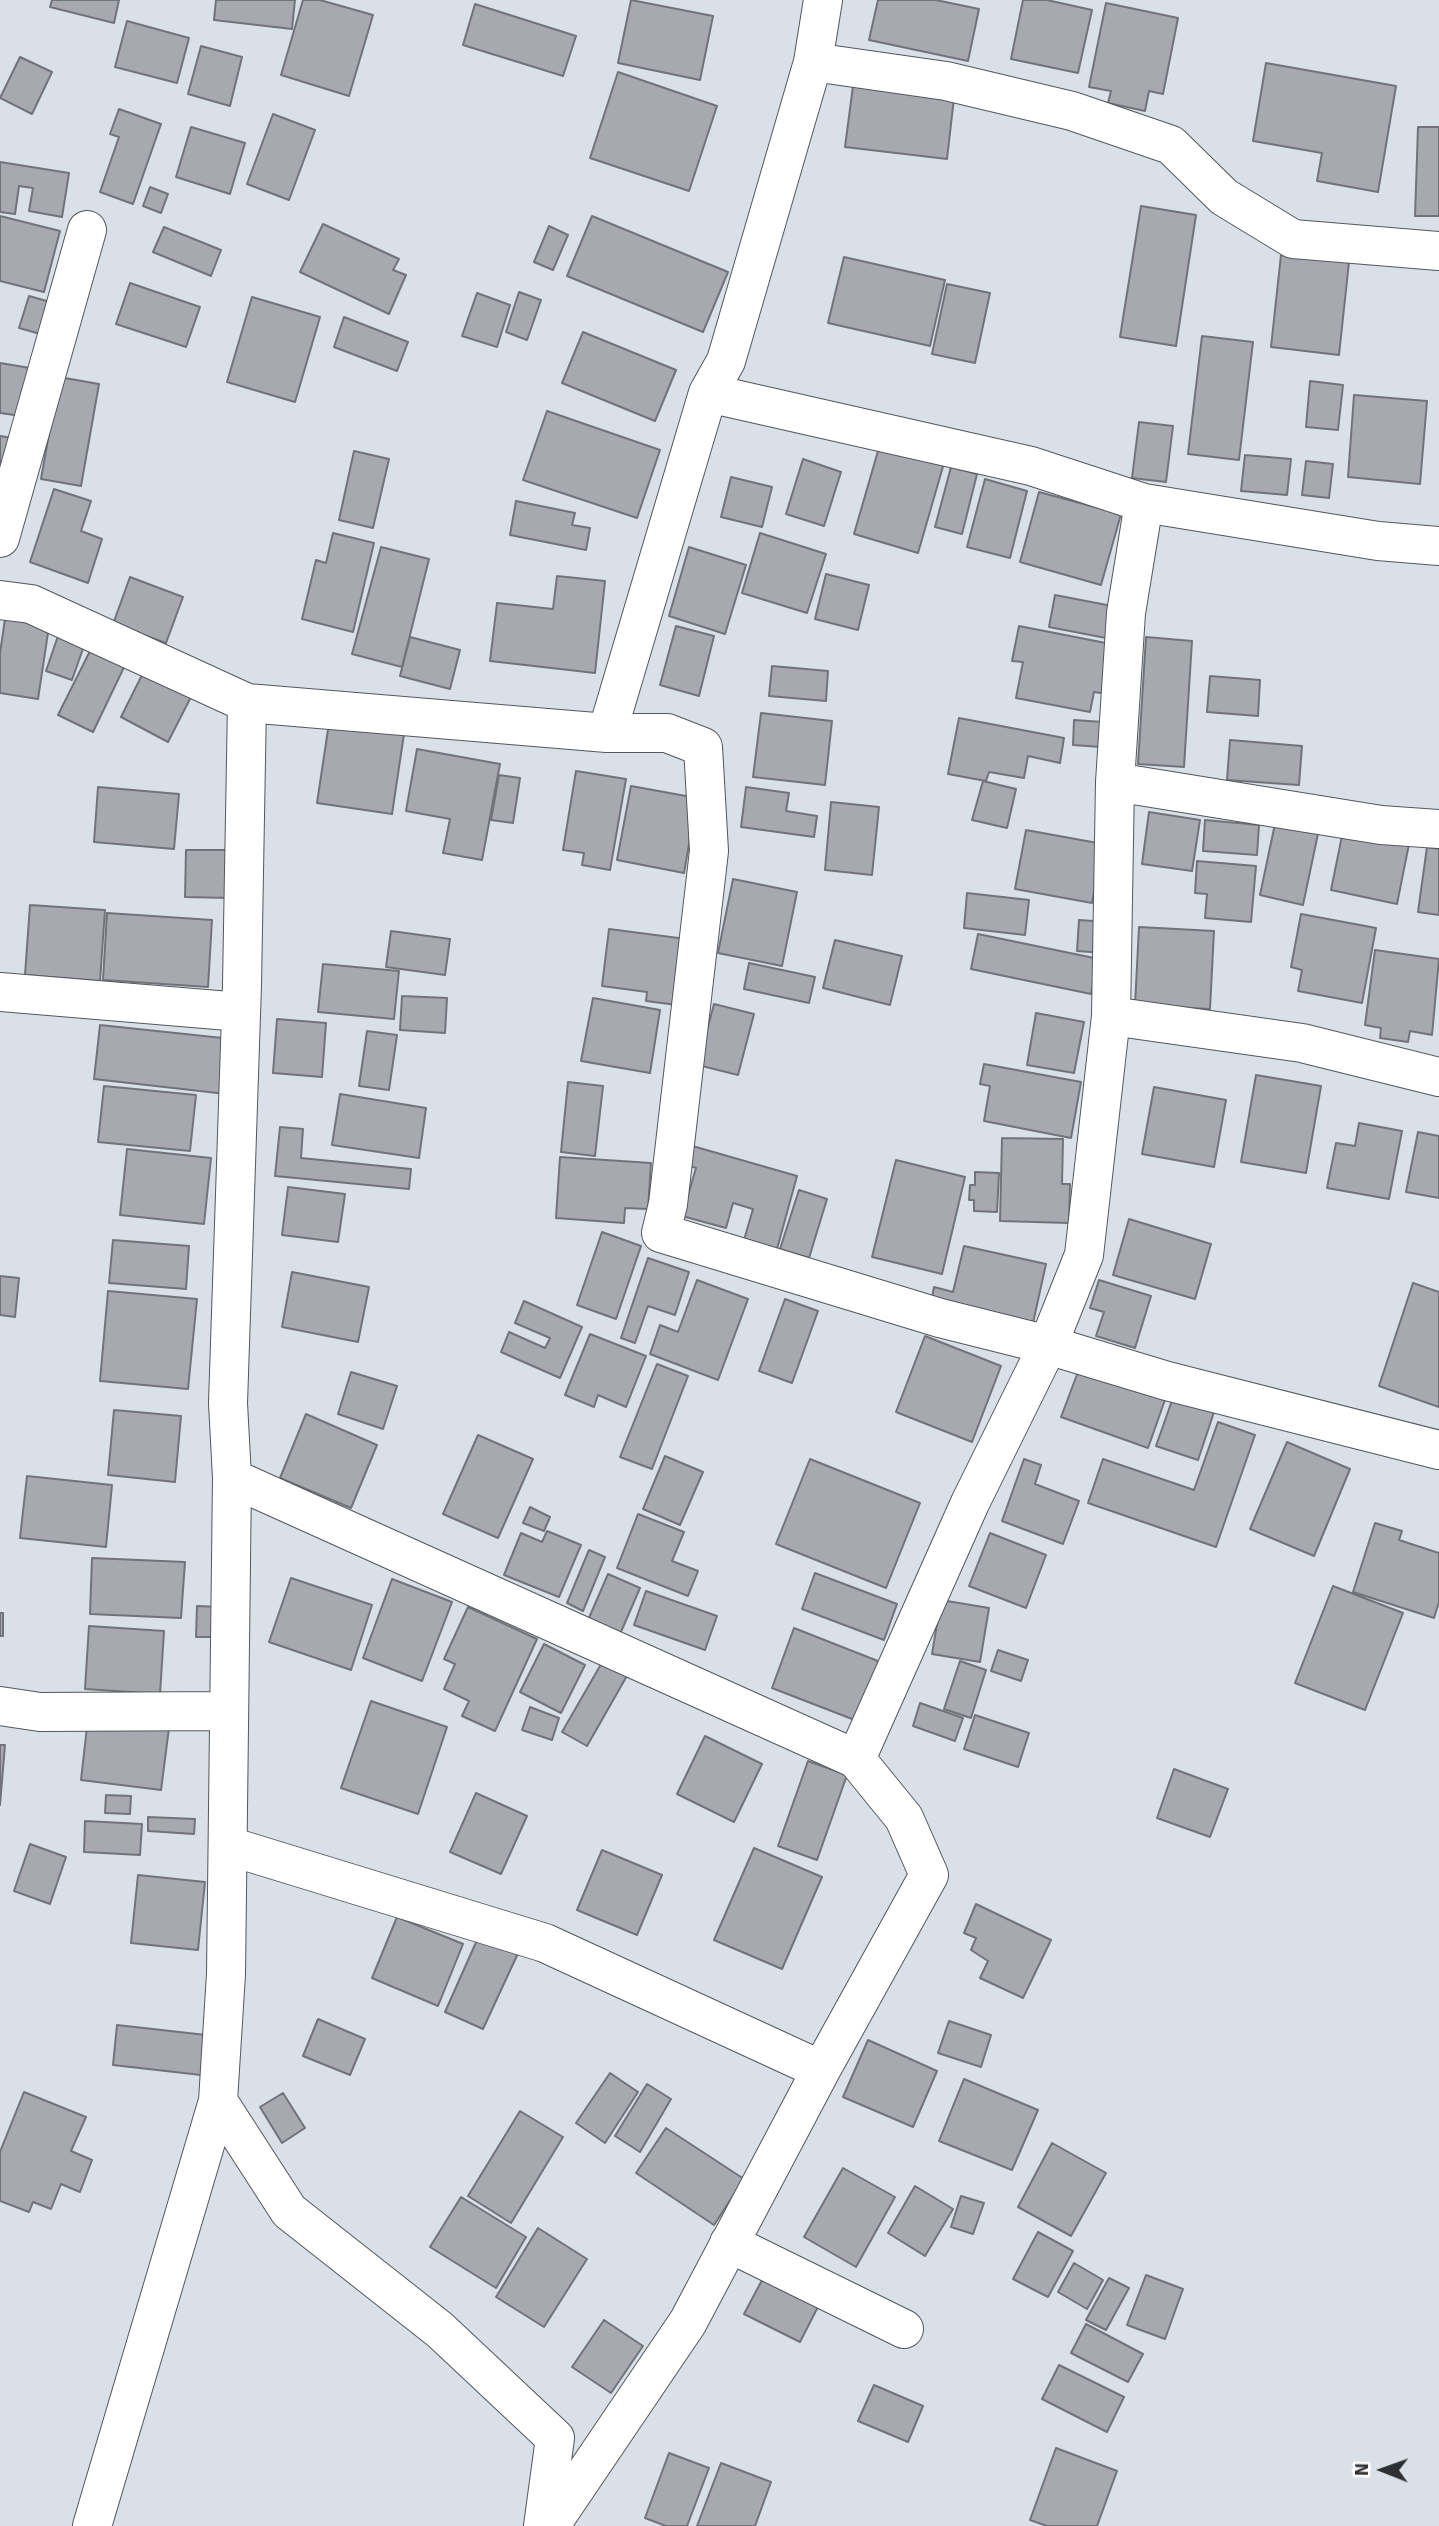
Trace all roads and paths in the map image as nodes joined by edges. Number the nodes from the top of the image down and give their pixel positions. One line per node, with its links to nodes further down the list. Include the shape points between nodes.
1 (823, 0): 2 (street)
2 (813, 62): 4 (street, via 946,81 1072,111 1171,145 1224,197 1293,239); 5 (street, via 726,361)
3 (87, 230): 7 (street)
4 (1439, 251)
5 (708, 393): 6 (street, via 1031,466); 11 (street)
6 (1144, 503): 8 (street, via 1378,541); 12 (street, via 1126,613)
7 (0, 538)
8 (1439, 546)
9 (0, 600): 10 (street, via 31,604)
10 (247, 703): 11 (street); 15 (street)
11 (607, 733): 18 (street, via 667,733 703,747 709,851 661,1233 940,1318)
12 (1115, 782): 13 (street, via 1381,825); 16 (street)
13 (1439, 829)
14 (0, 992): 15 (street)
15 (241, 1012): 20 (street, via 228,1404)
16 (1111, 1016): 17 (street, via 1301,1043); 18 (street, via 1084,1255)
17 (1439, 1077)
18 (1048, 1345): 19 (street, via 1167,1381); 23 (street, via 970,1503)
19 (1439, 1450)
20 (232, 1478): 22 (street); 23 (street)
21 (0, 1706): 22 (street, via 40,1712)
22 (229, 1711): 24 (street)
23 (856, 1759): 25 (street, via 904,1818 929,1875)
24 (229, 1846): 25 (street, via 545,1943); 26 (street)
25 (821, 2070): 27 (street)
26 (218, 2101): 29 (street); 30 (street, via 289,2211 440,2330 555,2438)
27 (729, 2243): 28 (street); 31 (street, via 688,2322)
28 (904, 2329)
29 (92, 2526)
30 (543, 2526)
31 (550, 2526)

